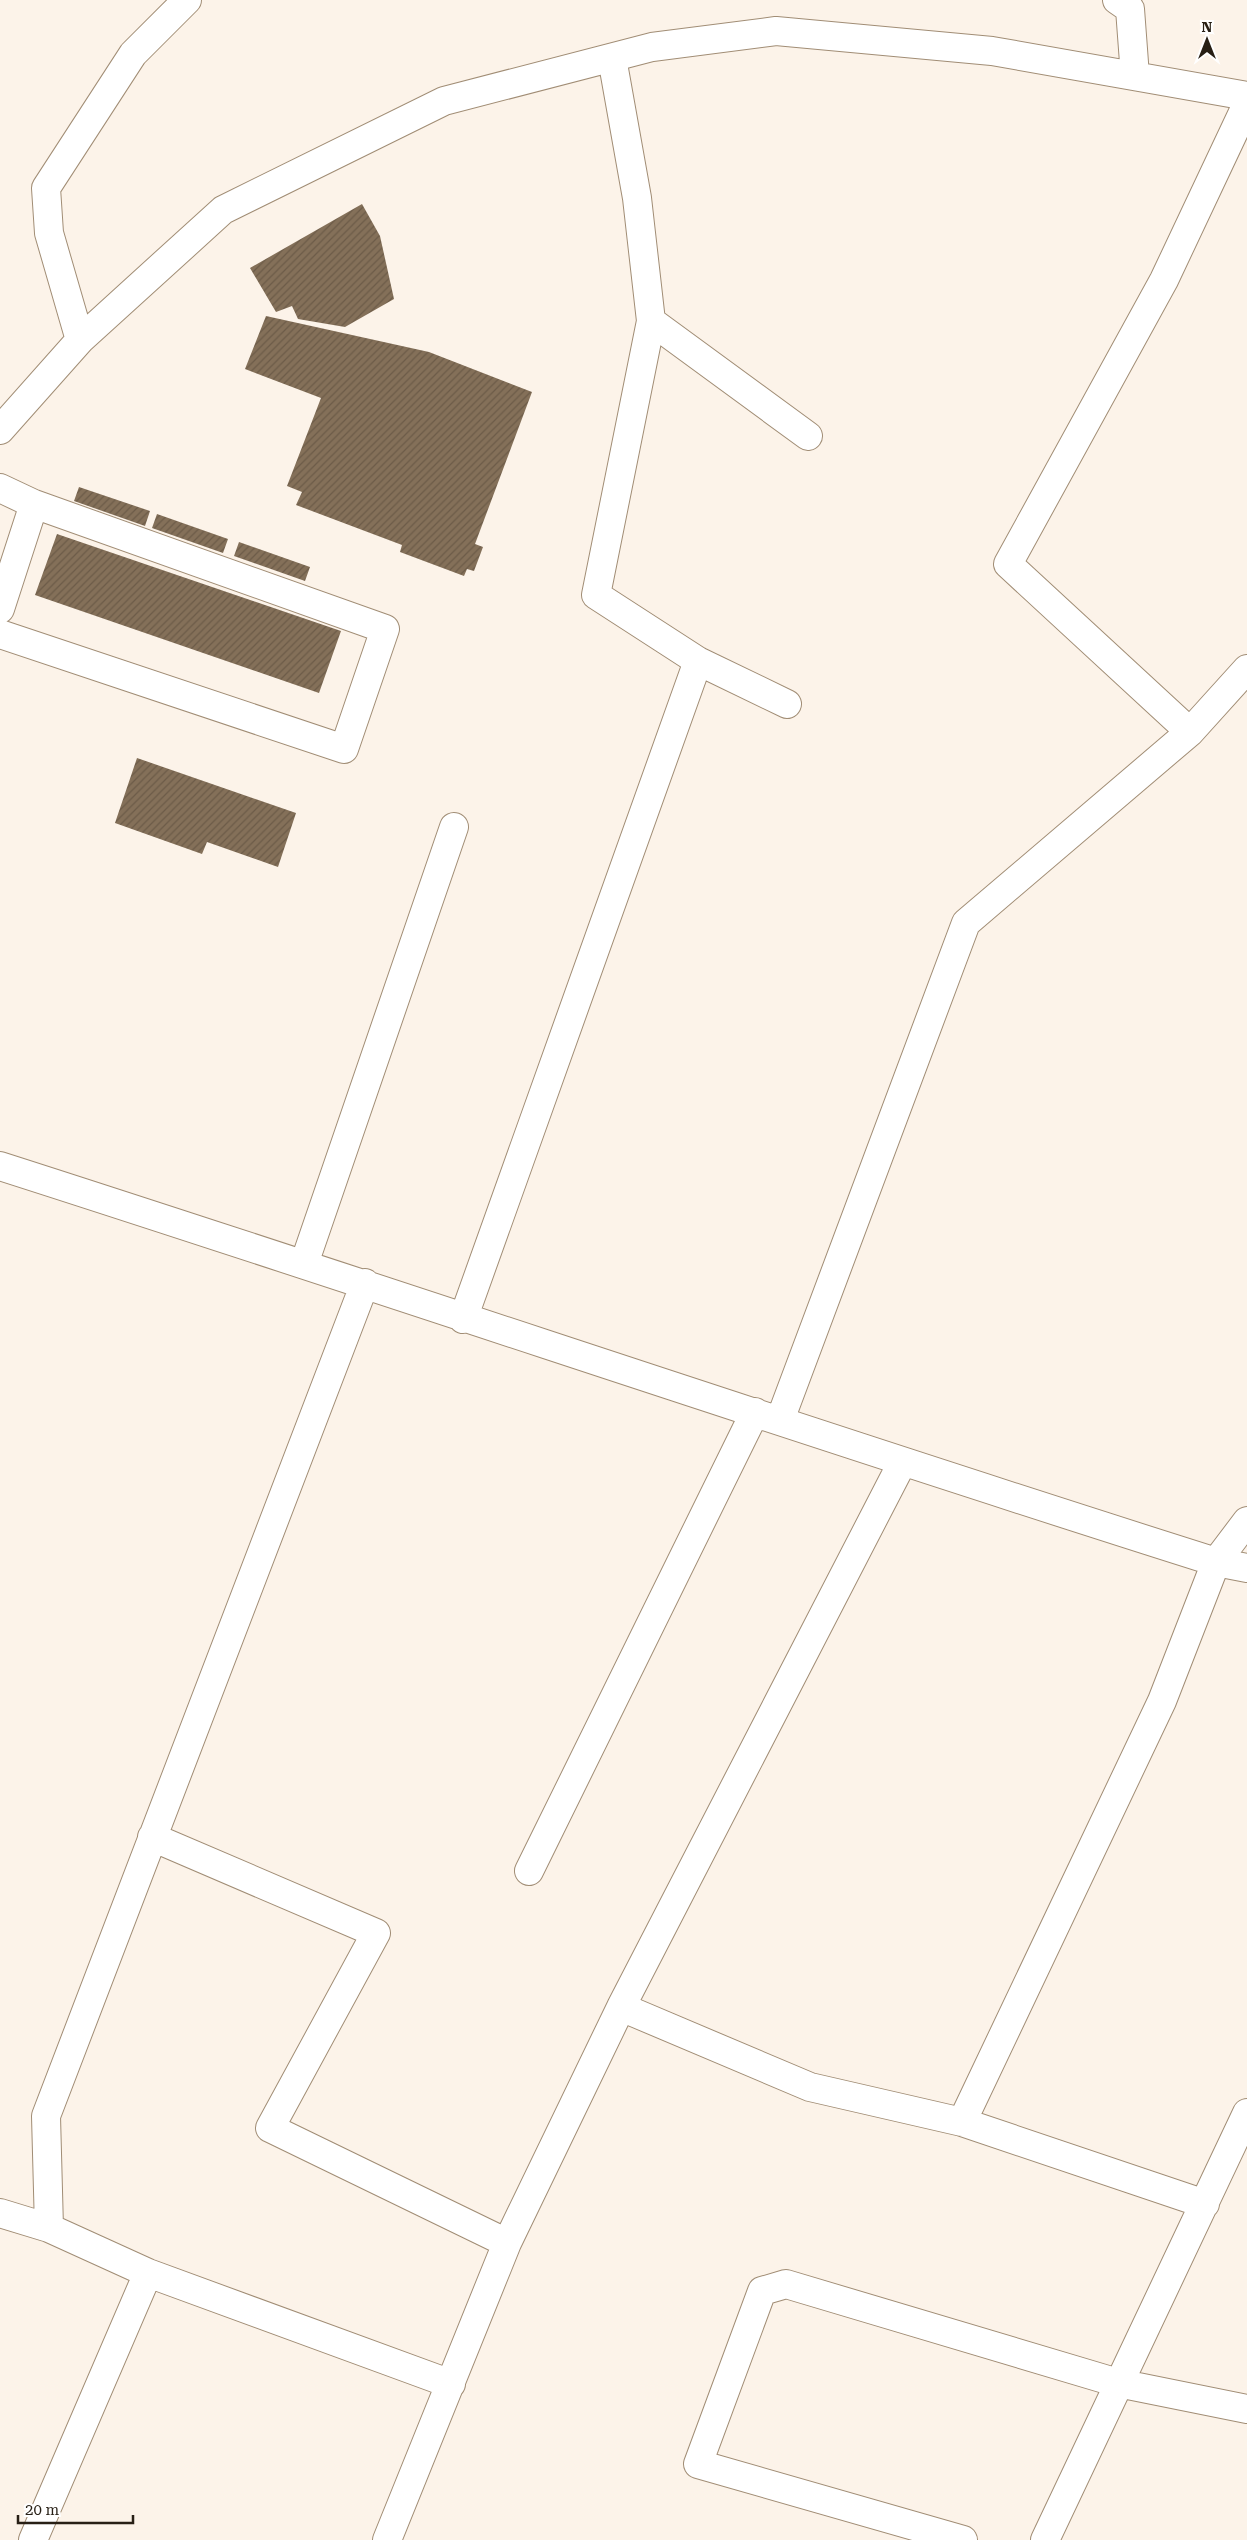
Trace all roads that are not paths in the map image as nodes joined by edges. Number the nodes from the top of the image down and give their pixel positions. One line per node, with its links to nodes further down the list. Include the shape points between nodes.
1 (186, 0): 8 (street, via 134,54 46,188 49,233)
2 (1116, 0): 4 (street, via 1130,9)
3 (612, 58): 4 (street, via 652,47 776,31 992,51); 7 (street, via 637,198); 8 (street, via 444,100 222,210)
4 (1135, 76): 5 (street)
5 (1247, 96)
6 (1247, 104): 18 (street, via 1164,280 1008,564)
7 (651, 321): 10 (street); 15 (street, via 596,595)
8 (80, 340): 9 (street)
9 (0, 430)
10 (808, 436)
11 (0, 488): 12 (street)
12 (34, 504): 13 (street); 14 (street, via 385,629 344,749)
13 (0, 609)
14 (0, 634)
15 (698, 661): 17 (street); 23 (street)
16 (1247, 669): 18 (street)
17 (787, 704)
18 (1190, 732): 24 (street, via 966,923)
19 (454, 827): 21 (street)
20 (0, 1166): 21 (street)
21 (304, 1264): 22 (street)
22 (365, 1283): 23 (street); 29 (street)
23 (463, 1319): 24 (street)
24 (767, 1416): 25 (street); 30 (street)
25 (902, 1463): 27 (street); 31 (street)
26 (1247, 1521): 27 (street)
27 (1216, 1562): 28 (street); 33 (street, via 1162,1701)
28 (1247, 1568)
29 (152, 1837): 36 (street, via 46,2116); 37 (street, via 376,1933 270,2128)
30 (529, 1871)
31 (621, 2007): 33 (street, via 810,2087); 37 (street)
32 (1247, 2113): 34 (street)
33 (962, 2122): 34 (street)
34 (1205, 2204): 39 (street)
35 (0, 2213): 36 (street)
36 (49, 2228): 38 (street)
37 (506, 2242): 40 (street)
38 (148, 2273): 40 (street); 42 (street)
39 (1118, 2383): 41 (street); 44 (street, via 786,2284 762,2291 698,2464); 45 (street)
40 (451, 2384): 43 (street)
41 (1247, 2409)
42 (33, 2540)
43 (387, 2540)
44 (964, 2540)
45 (1044, 2540)

